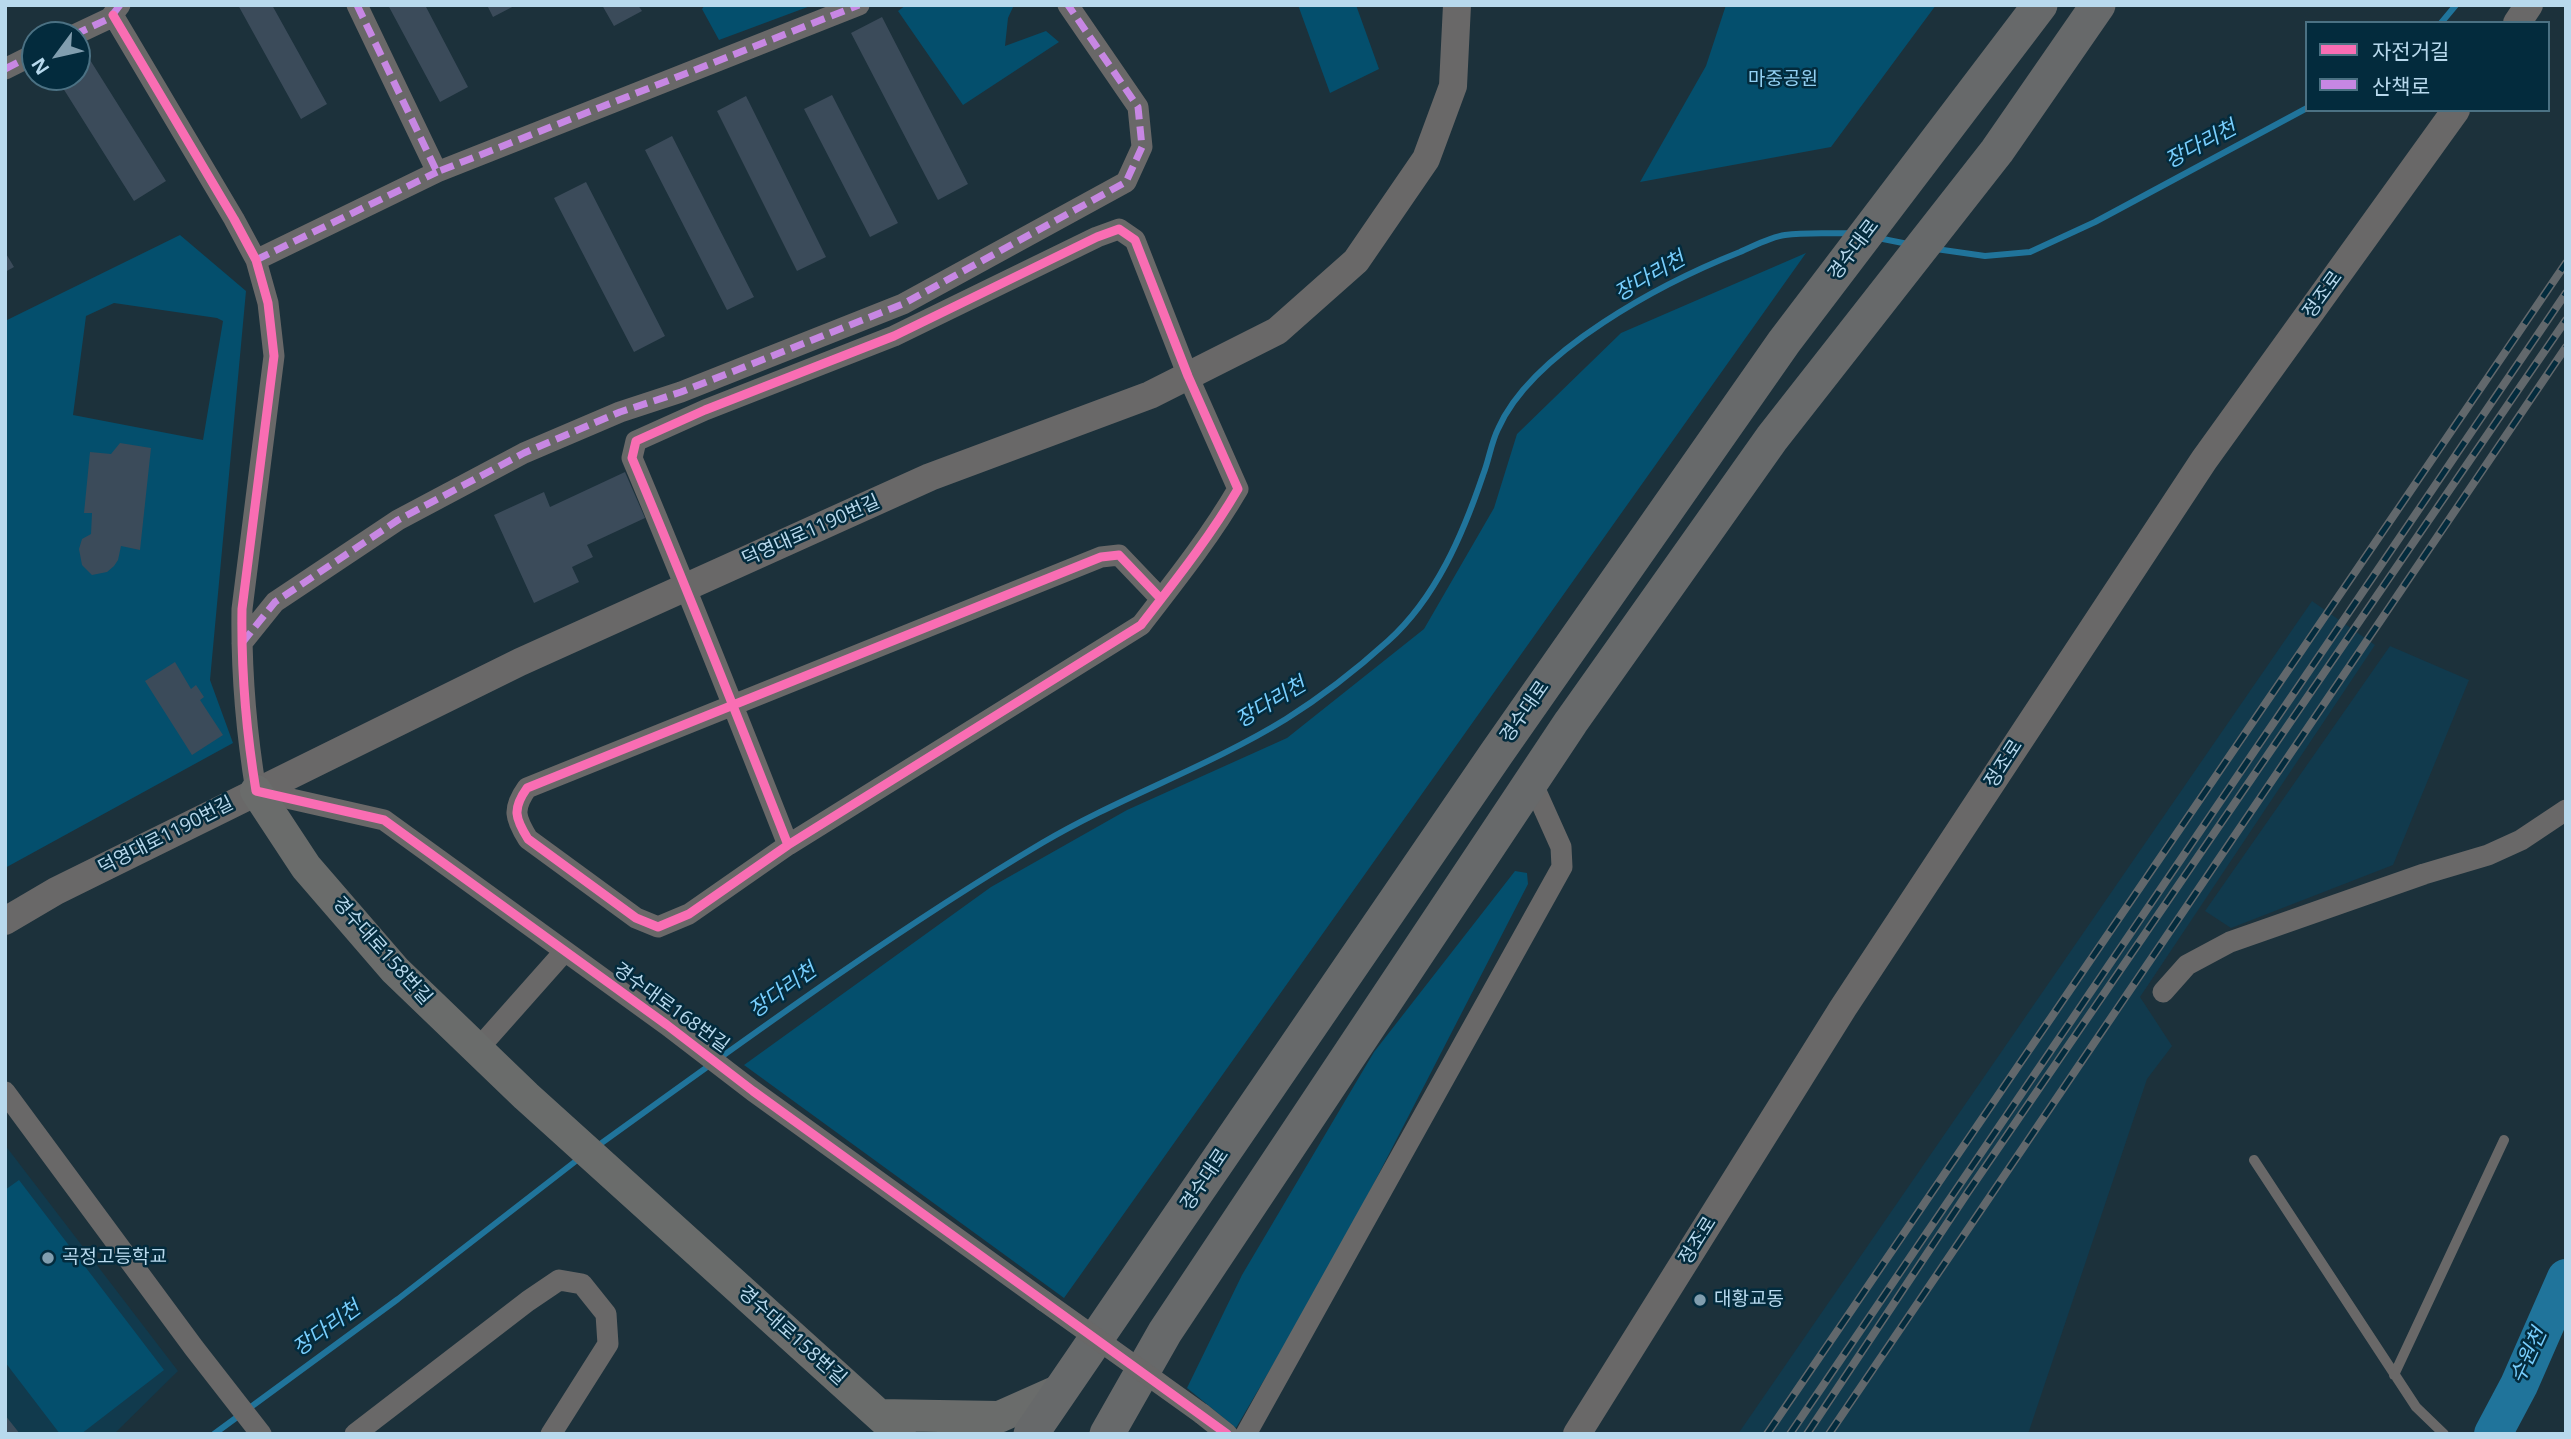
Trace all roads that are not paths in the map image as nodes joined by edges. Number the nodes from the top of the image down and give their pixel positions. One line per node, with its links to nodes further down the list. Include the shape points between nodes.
1 (357, 5): 14 (street)
2 (859, 5): 14 (street)
3 (1068, 5): 19 (street, via 1138,107 1142,147 1126,182 903,304 524,453 398,520 297,587 275,602)
4 (1457, 5): 16 (street, 덕영대로1190번길, via 1453,86 1426,159 1356,261 1277,331)
5 (2040, 5): 33 (main road, 경수대로, via 1776,354)
6 (2098, 5): 21 (main road, via 1997,150 1772,438)
7 (2529, 5): 9 (street)
8 (117, 10): 10 (street); 15 (street)
9 (2518, 21)
10 (91, 25)
11 (21, 61): 12 (street)
12 (5, 69)
13 (2455, 112): 42 (street, 정조로, via 2204,460 1843,1008)
14 (437, 172): 15 (street)
15 (256, 260): 19 (street, via 268,303 274,356)
16 (1188, 376): 17 (street, 덕영대로1190번길, via 1150,395 930,477); 17 (street, via 1135,240 1118,229 1097,237 894,336 636,440 632,457); 18 (street, via 1238,489)
17 (686, 587): 20 (street); 22 (street, 덕영대로1190번길)
18 (1161, 599): 20 (street, via 1119,555 1101,557); 24 (street, via 1142,625)
19 (242, 642): 22 (street, via 246,727)
20 (732, 704): 24 (street); 24 (street, via 527,788 517,802 517,822 528,839 636,918 658,928 689,914)
21 (1531, 780): 39 (main road, via 1165,1332); 41 (street, via 1561,846 1562,867)
22 (256, 791): 25 (street, 덕영대로1190번길); 26 (street, 경수대로168번길, via 384,820); 28 (main road, 경수대로158번길, via 306,867 395,970)
23 (2566, 810): 27 (street, via 2488,855 2351,890 2230,942 2187,965)
24 (788, 845)
25 (5, 921)
26 (564, 952): 28 (street); 40 (street, 경수대로168번길, bridge)
27 (2164, 992)
28 (477, 1050): 34 (main road, 경수대로158번길)
29 (5, 1092): 35 (street)
30 (2504, 1140): 32 (lane)
31 (2253, 1160): 32 (lane)
32 (2394, 1375): 43 (lane, via 2416,1408)
33 (1062, 1389): 34 (main road, via 999,1417); 38 (main road, 경수대로)
34 (890, 1424)
35 (261, 1434)
36 (355, 1434): 37 (street, via 559,1280 582,1284 606,1314 608,1344)
37 (551, 1434)
38 (1031, 1434)
39 (1107, 1434)
40 (1227, 1434)
41 (1247, 1434)
42 (1577, 1434)
43 (2444, 1434)

